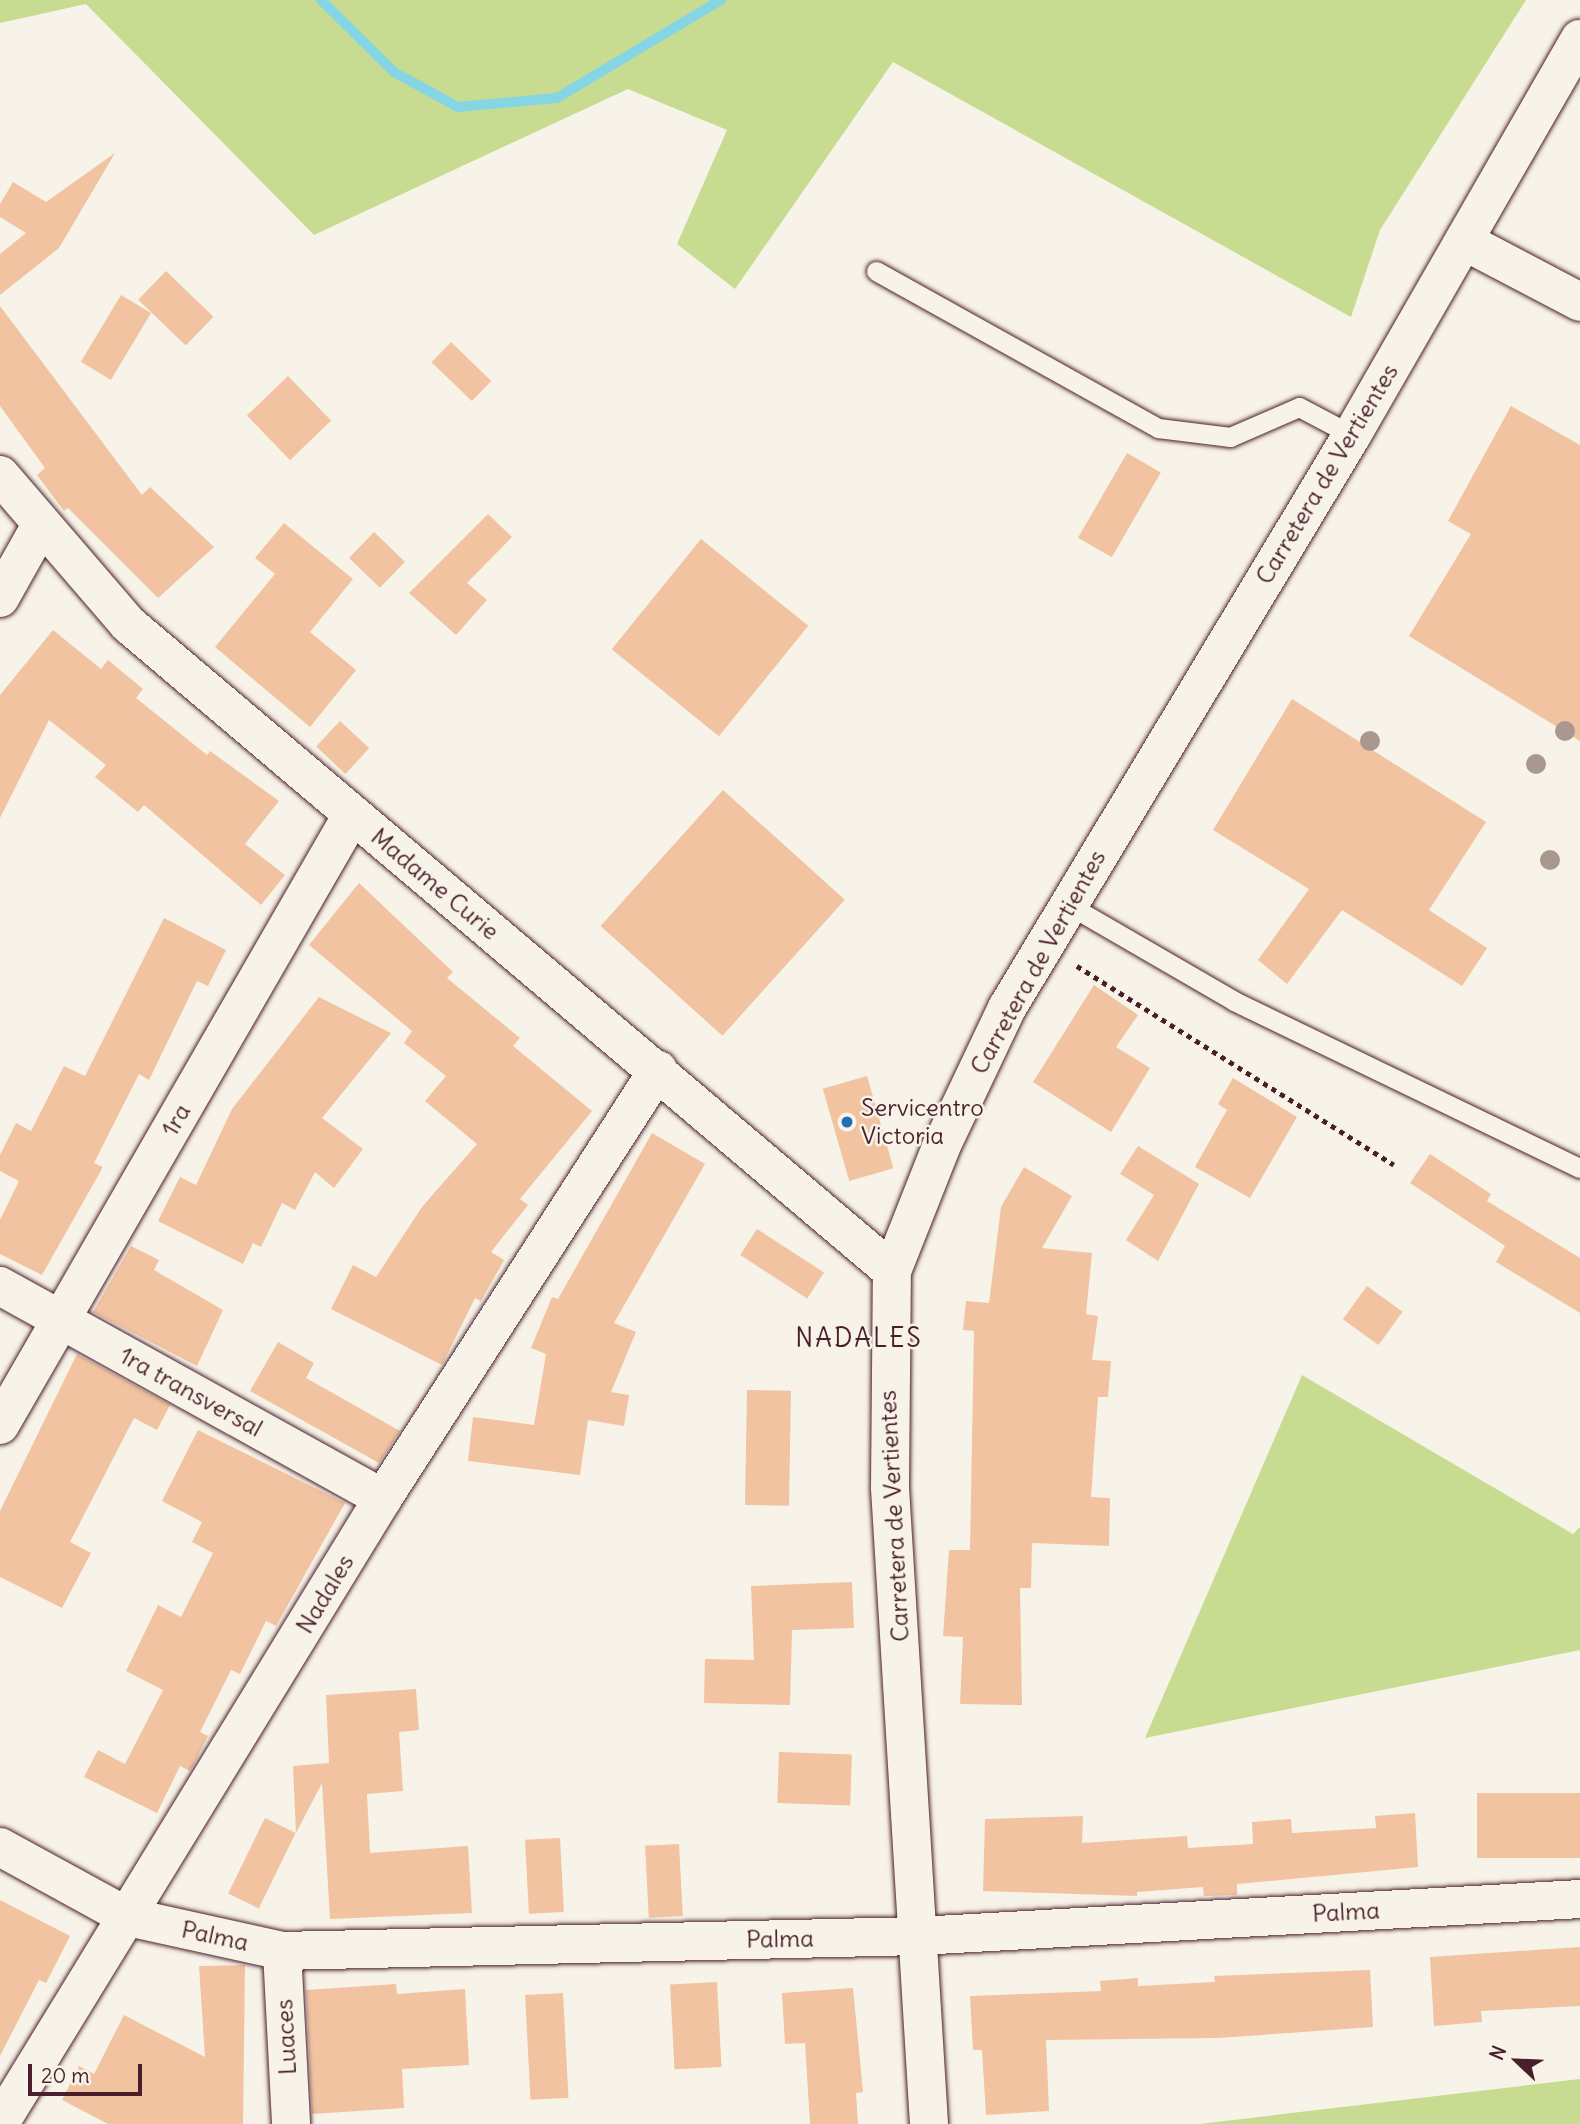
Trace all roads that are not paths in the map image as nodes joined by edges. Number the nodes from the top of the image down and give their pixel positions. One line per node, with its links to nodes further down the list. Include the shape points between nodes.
1 (1580, 39): 2 (street, Carretera de Vertientes)
2 (1464, 241): 4 (street); 5 (street, Carretera de Vertientes)
3 (876, 271): 5 (lane, via 1158,428 1230,437 1299,407)
4 (1580, 302)
5 (1352, 435): 10 (street, Carretera de Vertientes)
6 (0, 475): 7 (street, Madame Curie)
7 (41, 525): 8 (street); 9 (street, Madame Curie, via 128,624)
8 (0, 598)
9 (352, 815): 11 (street, Madame Curie); 15 (street, 1ra)
10 (1067, 904): 12 (lane, via 1234,1001); 13 (street, Carretera de Vertientes, via 941,1147)
11 (658, 1070): 13 (street, Madame Curie); 17 (street, Nadales)
12 (1580, 1168)
13 (892, 1271): 21 (street, Carretera de Vertientes, via 890,1488)
14 (0, 1286): 15 (street, 1ra transversal)
15 (60, 1320): 16 (street, 1ra); 17 (street, 1ra transversal)
16 (0, 1424)
17 (383, 1498): 20 (street, Nadales)
18 (0, 1847): 20 (street, Palma)
19 (1580, 1899): 21 (street, Palma)
20 (128, 1917): 22 (street, Palma); 23 (street, Nadales)
21 (919, 1936): 22 (street, Palma); 25 (street, Carretera de Vertientes)
22 (282, 1951): 24 (street, Luaces)
23 (0, 2123)
24 (291, 2124)
25 (929, 2124)

